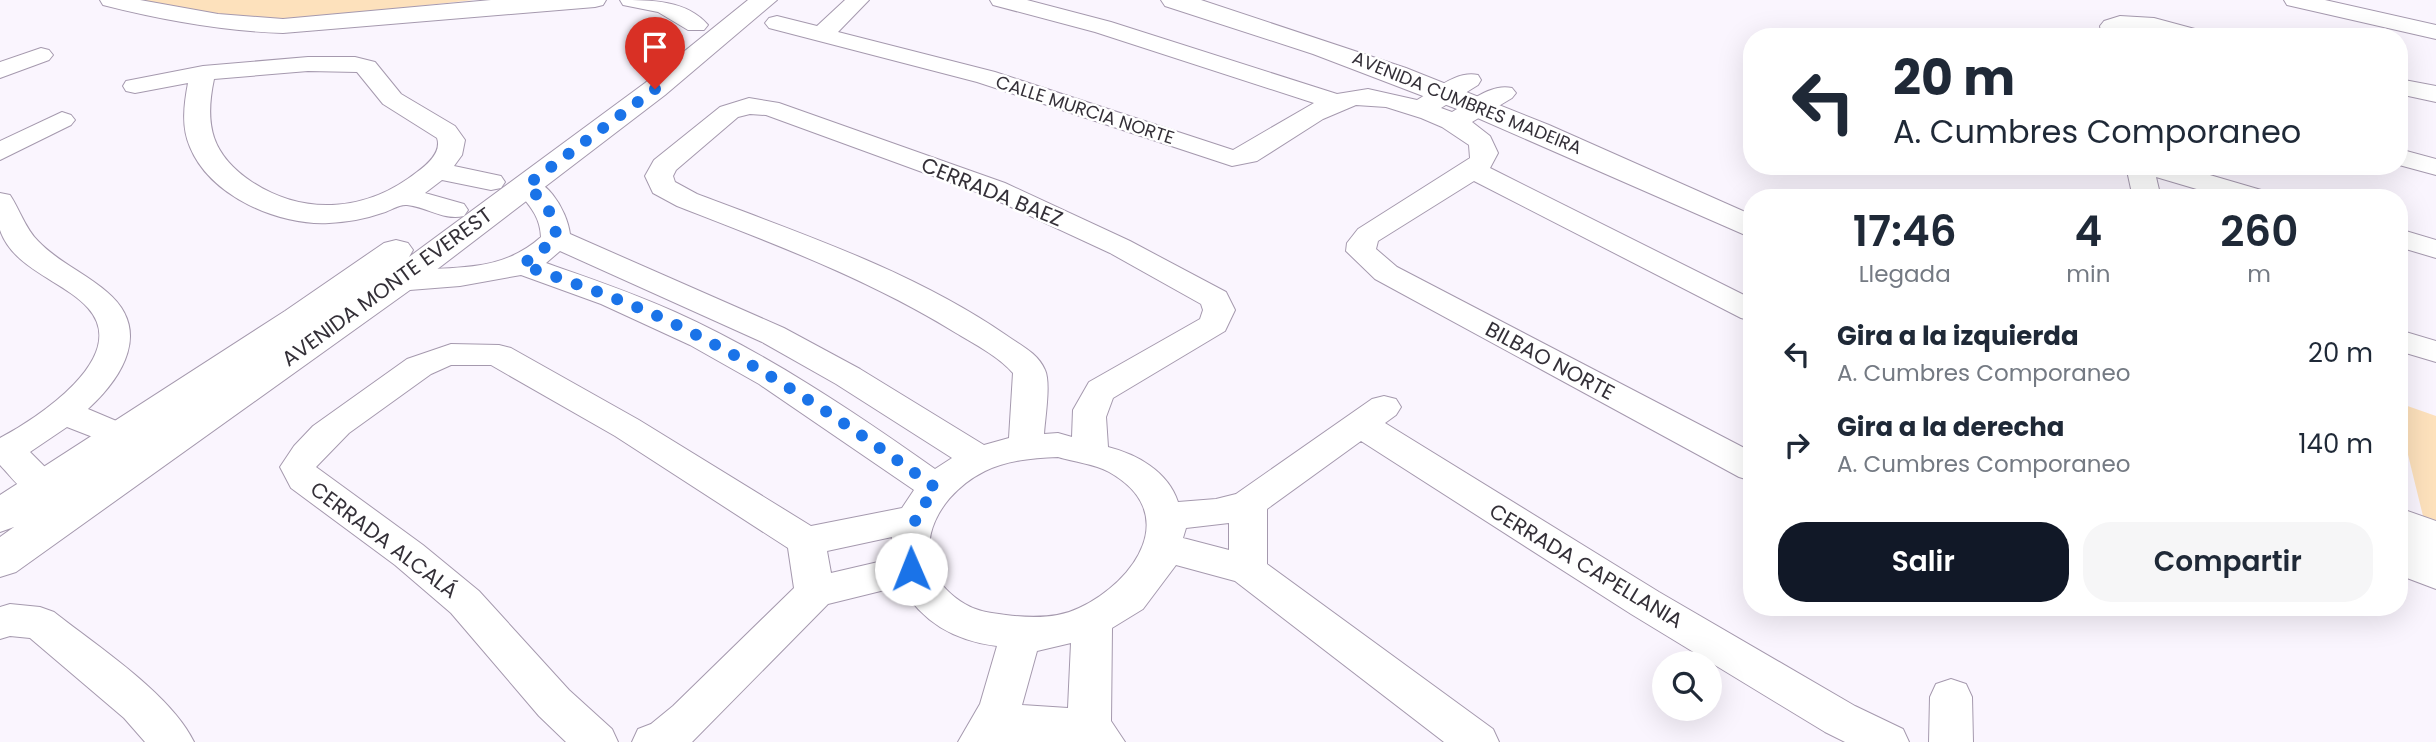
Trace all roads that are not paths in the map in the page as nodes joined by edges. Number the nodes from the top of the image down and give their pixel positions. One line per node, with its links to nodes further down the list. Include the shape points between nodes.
1 (111, 0): 2 (street, via 199,20 283,26)
2 (595, 0)
3 (631, 0): 11 (street, via 678,10)
4 (727, 0): 11 (main road, AVENIDA MONTE EVEREST)
5 (858, 0): 15 (street)
6 (1001, 0): 23 (street, CALLE MURCIA NORTE, via 1103,26)
7 (1174, 0): 21 (main road, AVENIDA CUMBRES MADEIRA)
8 (1232, 0): 21 (main road, AVENIDA CUMBRES MADEIRA, via 1359,39)
9 (2295, 0): 14 (street)
10 (771, 12): 15 (street, CALLE MURCIA NORTE); 34 (main road, AVENIDA MONTE EVEREST, via 696,58)
11 (696, 25): 33 (main road, AVENIDA MONTE EVEREST)
12 (2120, 28): 13 (street, via 2136,22)
13 (2161, 28)
14 (2436, 32)
15 (823, 33): 23 (street, CALLE MURCIA NORTE, via 986,77 1232,158 1247,155)
16 (41, 55): 17 (street)
17 (5, 66)
18 (203, 72): 19 (street); 29 (street, via 308,64 366,67 391,99 446,132 453,141); 36 (street, via 196,117 201,144 216,167 252,196 313,216 338,216)
19 (135, 86)
20 (2408, 88): 22 (street)
21 (1475, 93): 24 (street); 26 (street); 37 (main road, AVENIDA CUMBRES MADEIRA); 40 (main road, AVENIDA CUMBRES MADEIRA)
22 (2436, 94)
23 (1336, 102): 24 (street, CALLE MURCIA NORTE, via 1373,96)
24 (1420, 109): 26 (street, CALLE MURCIA NORTE)
25 (62, 120): 27 (street)
26 (1453, 123): 31 (street, CALLE MURCIA NORTE, via 1481,141 1485,152)
27 (0, 152)
28 (2408, 159): 30 (street)
29 (444, 161): 33 (street); 36 (street)
30 (2436, 167)
31 (1473, 170): 46 (street); 57 (street, BILBAO NORTE, via 1368,235 1361,251 1366,258 1386,273)
32 (2180, 175): 35 (street)
33 (491, 182): 39 (main road, AVENIDA MONTE EVEREST)
34 (527, 185): 39 (main road, AVENIDA MONTE EVEREST); 41 (street, via 551,210)
35 (2227, 189)
36 (403, 195): 39 (street)
37 (1743, 200)
38 (0, 201): 51 (street, via 27,246 104,306 115,326 117,345 103,376)
39 (468, 214): 45 (main road, AVENIDA MONTE EVEREST); 47 (main road, AVENIDA MONTE EVEREST)
40 (1743, 224)
41 (556, 239): 44 (street); 56 (street, via 801,350)
42 (2408, 241): 43 (street)
43 (2436, 249)
44 (522, 265): 45 (street); 59 (street, via 666,320 726,352 836,416)
45 (397, 282): 48 (main road, AVENIDA MONTE EVEREST)
46 (1743, 306)
47 (298, 318): 48 (main road); 52 (main road, AVENIDA MONTE EVEREST)
48 (333, 327): 67 (main road, AVENIDA MONTE EVEREST)
49 (2408, 343): 50 (street)
50 (2436, 352)
51 (62, 412): 52 (street); 55 (street)
52 (121, 436): 58 (main road, AVENIDA MONTE EVEREST)
53 (1026, 446): 54 (street); 54 (street, CERRADA BAEZ, via 1030,373 1012,354 966,324 865,271 663,187 659,176 670,160 729,112 762,106 995,189 1120,247 1215,299 1219,310 1214,324 1091,400); 56 (street)
54 (1090, 449): 64 (street, via 1126,463 1153,487)
55 (3, 452): 58 (street)
56 (980, 459): 59 (street)
57 (1743, 463)
58 (44, 488): 61 (main road, AVENIDA MONTE EVEREST)
59 (936, 488): 62 (street)
60 (1248, 504): 64 (street, CERRADA CAPELLANIA); 70 (street); 83 (street, CERRADA CAPELLANIA, via 1373,416 1645,603)
61 (0, 516)
62 (914, 519): 66 (street); 69 (street, via 908,544)
63 (2408, 528): 65 (main road)
64 (1166, 532): 70 (street); 73 (street, via 1152,577 1126,602)
65 (2436, 539)
66 (806, 541): 72 (street); 80 (street, CERRADA ALCALÁ, via 627,428 499,355 453,354 425,363 308,450 298,467 304,479 465,602 554,703)
67 (0, 560)
68 (2408, 560): 71 (main road)
69 (911, 569): 72 (street); 75 (street, via 925,594 948,615 981,629)
70 (1248, 570): 82 (street)
71 (2436, 572)
72 (815, 592): 81 (street, via 688,719)
73 (1091, 622): 75 (street); 78 (street)
74 (0, 623): 79 (street, via 40,623 139,705)
75 (1020, 634): 77 (street, via 1011,682)
76 (1951, 697): 84 (street)
77 (987, 732): 78 (street)
78 (1096, 734)
79 (172, 742)
80 (596, 742)
81 (654, 742)
82 (1477, 742)
83 (1887, 742)
84 (1951, 742)

